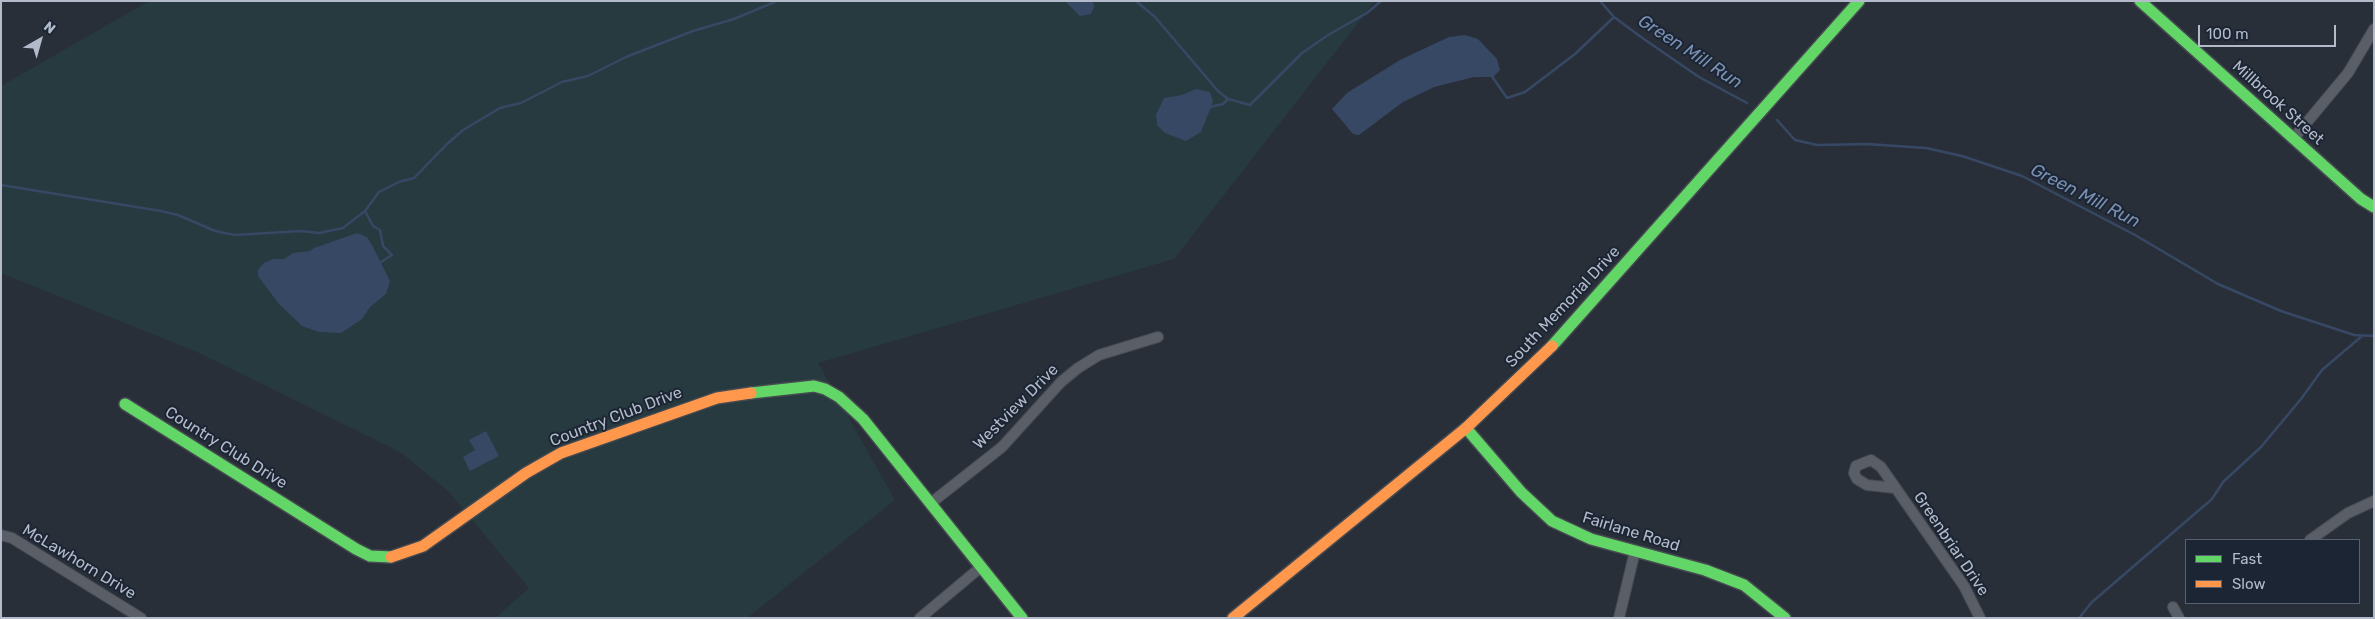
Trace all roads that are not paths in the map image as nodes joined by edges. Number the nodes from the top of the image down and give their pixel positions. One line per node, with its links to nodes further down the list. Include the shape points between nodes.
1 (1859, 1): 8 (street, South Memorial Drive, via 1552,346)
2 (2140, 1): 4 (street, Millbrook Street)
3 (2374, 29): 4 (street, via 2348,73)
4 (2293, 138): 5 (street, Millbrook Street)
5 (2374, 207)
6 (1158, 337): 11 (street, Westview Drive, via 1106,353 1078,368 1061,382 1002,447)
7 (125, 404): 11 (street, Country Club Drive, via 356,549 377,558 397,557 418,549 526,473 588,442 717,398 803,386 825,389 850,406)
8 (1466, 428): 14 (street, Fairlane Road, via 1521,492 1552,521 1591,539); 20 (street, South Memorial Drive)
9 (1895, 488): 23 (street, Greenbriar Drive, via 1964,586)
10 (2374, 501): 13 (street)
11 (931, 503): 15 (street, Country Club Drive)
12 (1, 535): 17 (street, McLawhorn Drive, via 12,538)
13 (2311, 539)
14 (1635, 551): 21 (street); 22 (street, Fairlane Road, via 1744,584)
15 (981, 567): 18 (street); 19 (street, Country Club Drive)
16 (2173, 607): 24 (street)
17 (141, 618)
18 (920, 618)
19 (1022, 618)
20 (1232, 618)
21 (1619, 618)
22 (1785, 618)
23 (1980, 618)
24 (2179, 618)

